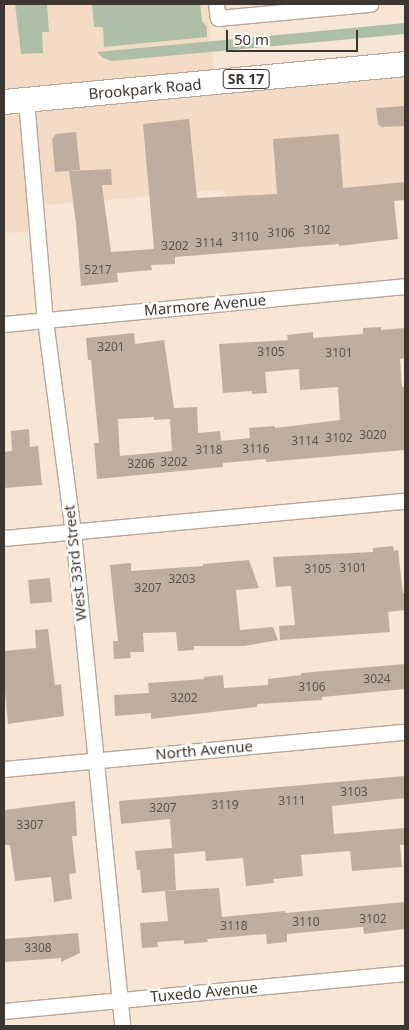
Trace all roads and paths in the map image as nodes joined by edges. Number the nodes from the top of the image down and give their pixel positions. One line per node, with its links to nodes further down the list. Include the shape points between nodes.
1 (370, 4): 2 (street)
2 (328, 6): 3 (street)
3 (217, 11)
4 (405, 64): 5 (main road, Brookpark Road / SR 17)
5 (15, 101): 7 (street, West 33rd Street)
6 (405, 286): 7 (street, Marmore Avenue)
7 (45, 320): 8 (street, Marmore Avenue); 10 (street, West 33rd Street)
8 (4, 324)
9 (405, 501): 10 (street)
10 (73, 532): 11 (street); 13 (street, West 33rd Street)
11 (4, 538)
12 (405, 732): 13 (street, North Avenue)
13 (96, 760): 14 (street, North Avenue); 16 (street, West 33rd Street)
14 (4, 769)
15 (405, 973): 16 (street, Tuxedo Avenue)
16 (120, 1000): 17 (street, Tuxedo Avenue); 18 (street, West 33rd Street)
17 (4, 1011)
18 (122, 1026)

